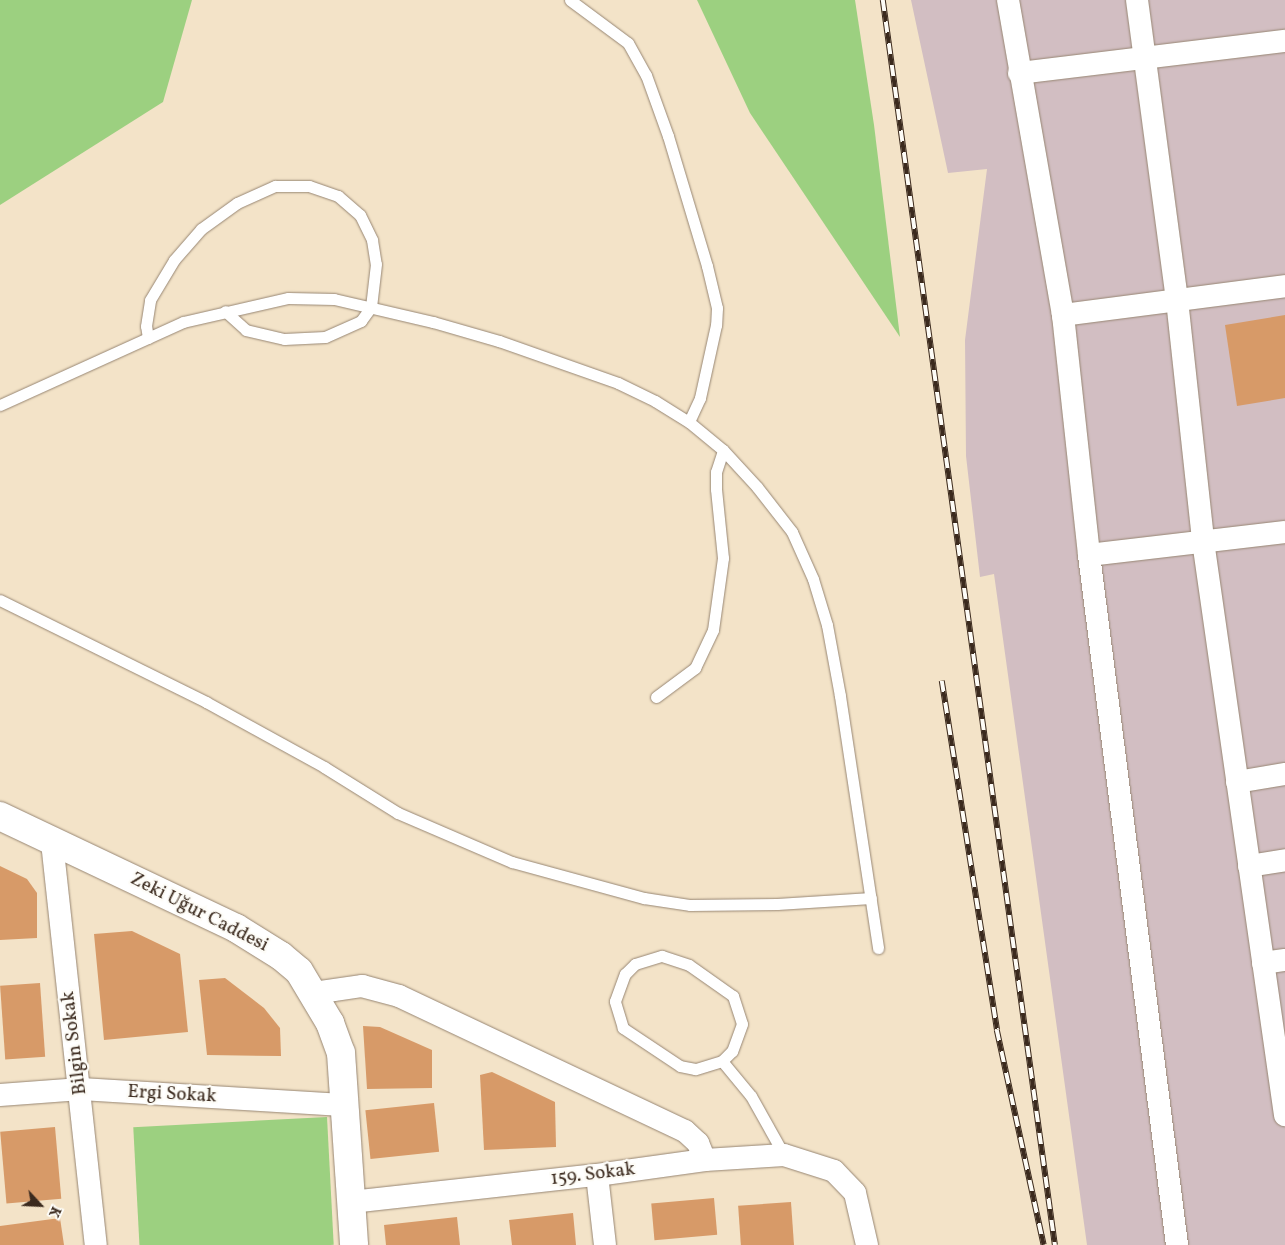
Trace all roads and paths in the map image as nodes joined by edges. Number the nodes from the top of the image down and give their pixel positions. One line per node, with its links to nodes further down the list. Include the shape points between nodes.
1 (570, 0): 14 (lane, via 628,43 646,75 707,266 718,308 716,325 700,398)
2 (1008, 0): 6 (street)
3 (1137, 0): 5 (street)
4 (1285, 41): 5 (street)
5 (1142, 58): 6 (street); 8 (street)
6 (1019, 73): 11 (street)
7 (1285, 286): 8 (street)
8 (1177, 300): 11 (street); 17 (street)
9 (371, 307): 10 (lane, via 334,300 288,298); 10 (lane, via 366,317 349,327 324,337 305,340 252,332 239,326); 12 (lane, via 375,253 360,215 349,204 326,191 309,186 275,186 237,203 188,243 150,300 146,326); 14 (lane, via 499,340 618,383)
10 (225, 311): 12 (lane, via 183,322)
11 (1063, 315): 18 (street)
12 (148, 338): 13 (lane)
13 (0, 405)
14 (688, 422): 15 (lane)
15 (723, 450): 20 (lane, via 716,472 716,489 723,558 713,630 695,668); 27 (lane, via 792,532 813,578 827,625 840,696)
16 (1285, 532): 17 (street)
17 (1203, 541): 18 (street); 22 (street)
18 (1089, 555): 44 (street)
19 (0, 600): 27 (lane, via 206,702 324,767 398,813 512,862 644,898 690,905)
20 (656, 697)
21 (1285, 774): 22 (street)
22 (1238, 782): 26 (street)
23 (0, 816): 24 (main road, Zeki Uğur Caddesi)
24 (52, 842): 30 (main road, Zeki Uğur Caddesi, via 236,928 281,956 299,971); 32 (street, Bilgin Sokak)
25 (1285, 860): 26 (street)
26 (1249, 866): 29 (street)
27 (871, 898): 28 (lane)
28 (878, 948)
29 (1274, 961): 35 (street)
30 (314, 993): 34 (main road, Zeki Uğur Caddesi, via 341,1053); 37 (street, via 362,986 399,996 684,1131 698,1143)
31 (722, 1060): 31 (lane, via 739,1038 742,1024 733,996 676,958 648,958 625,974 615,1001 623,1028 680,1066 694,1069); 36 (lane, via 751,1096)
32 (81, 1089): 33 (street, Ergi Sokak); 34 (street, Ergi Sokak); 40 (street, Bilgin Sokak)
33 (0, 1095)
34 (344, 1105): 39 (main road, Zeki Uğur Caddesi)
35 (1285, 1115)
36 (784, 1155): 37 (street, 159. Sokak); 43 (street, 159. Sokak, via 834,1171 855,1193)
37 (705, 1160): 38 (street, 159. Sokak)
38 (598, 1175): 39 (street, 159. Sokak); 42 (street)
39 (351, 1202): 41 (main road, Zeki Uğur Caddesi)
40 (96, 1245)
41 (354, 1245)
42 (605, 1245)
43 (867, 1245)
44 (1177, 1245)

